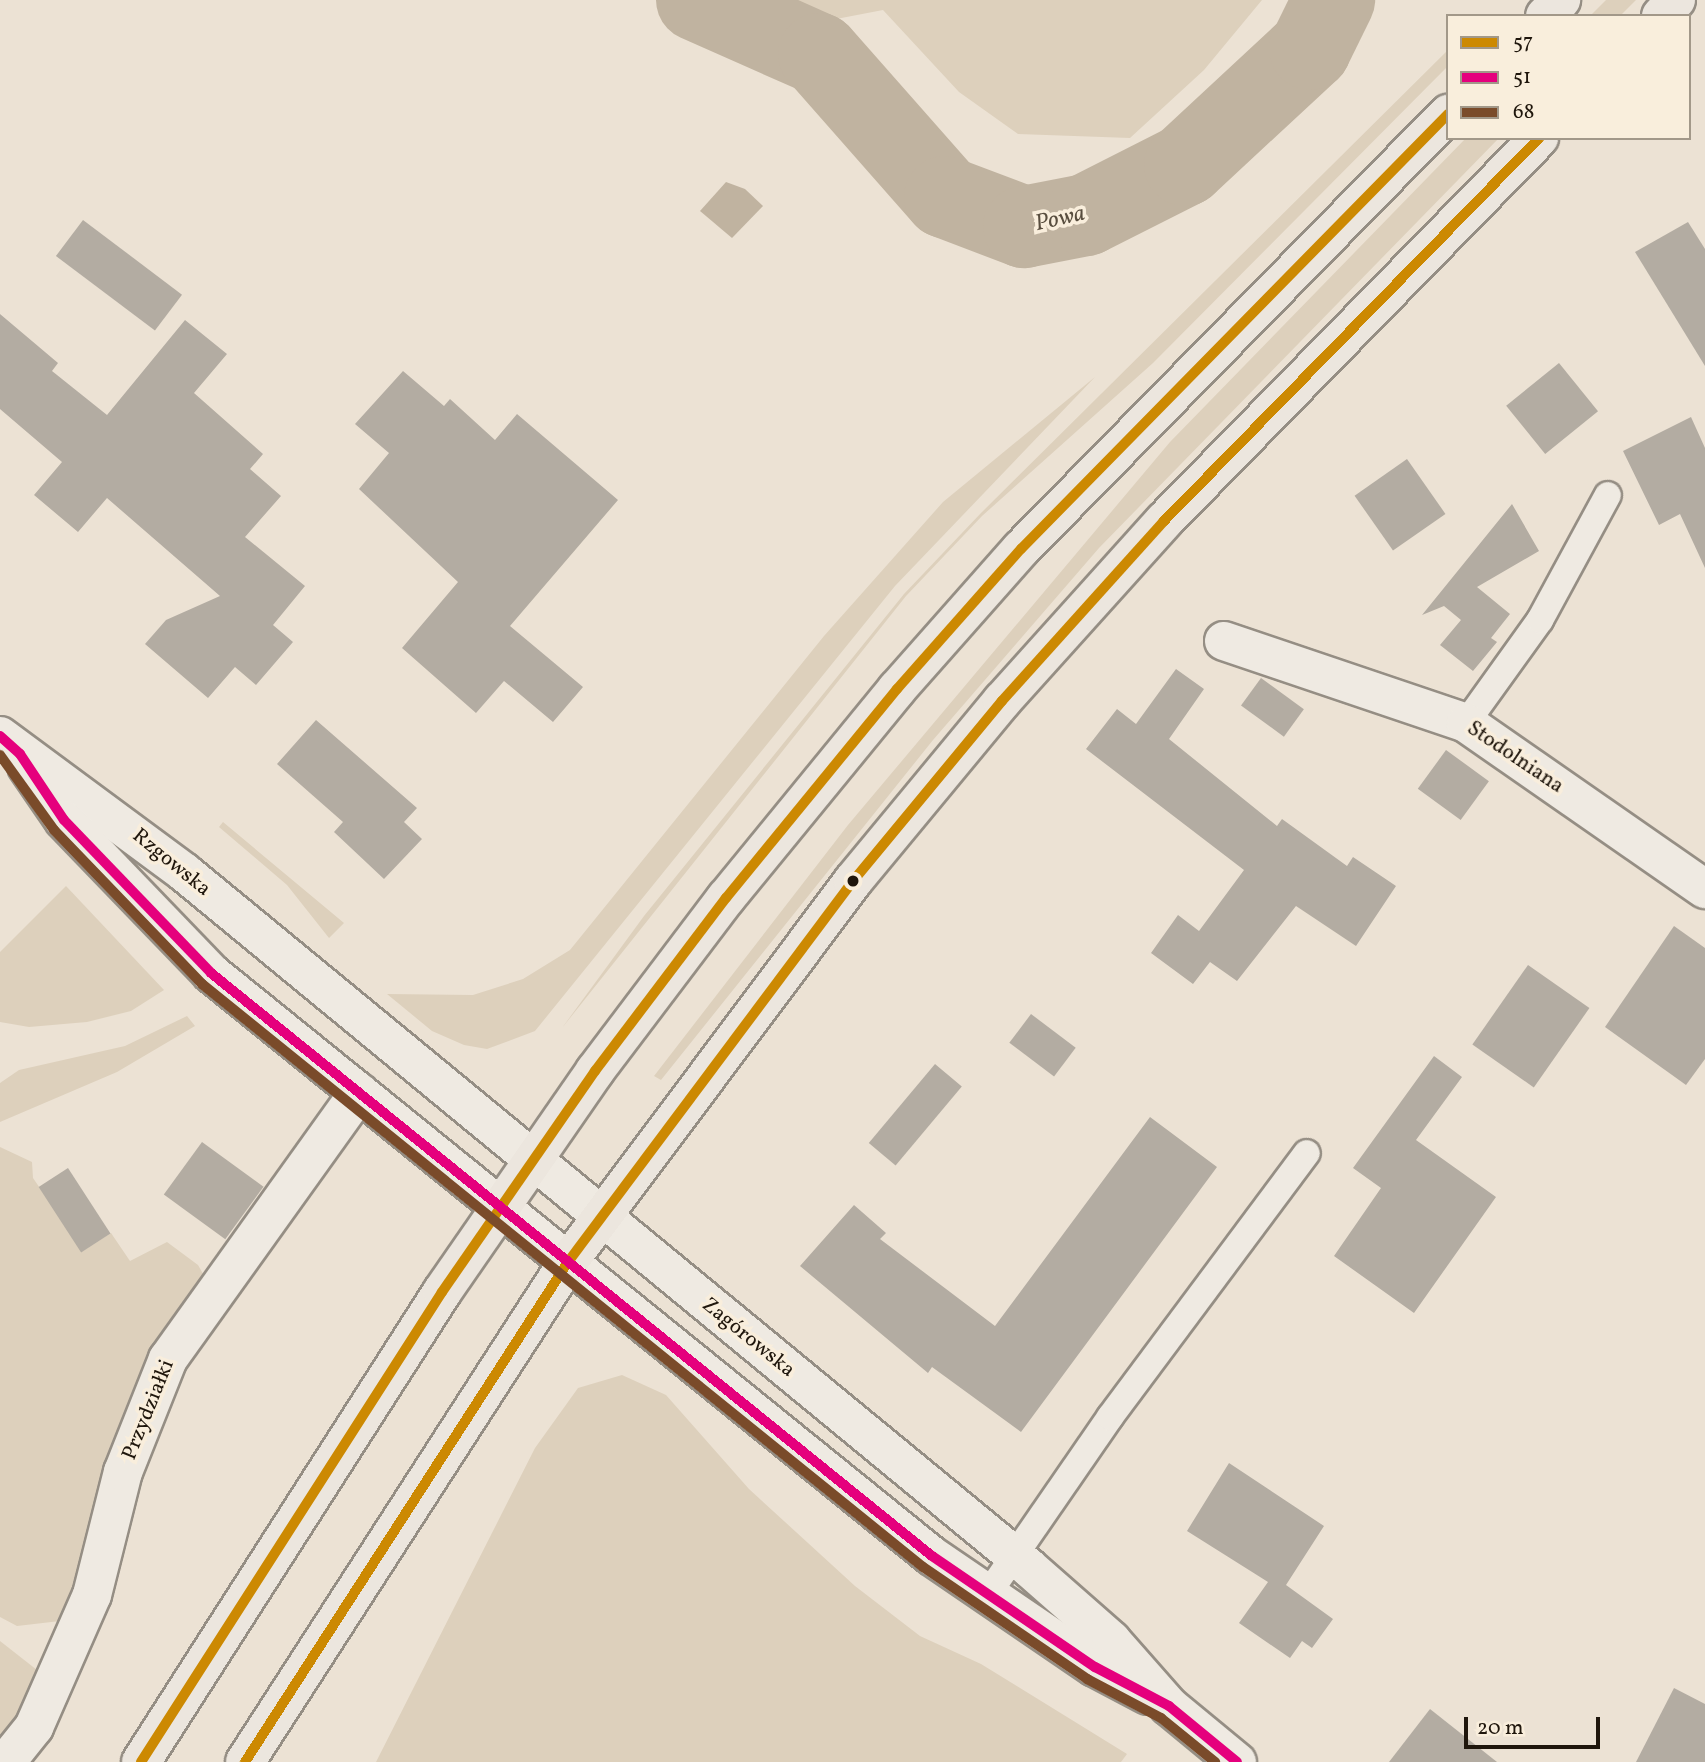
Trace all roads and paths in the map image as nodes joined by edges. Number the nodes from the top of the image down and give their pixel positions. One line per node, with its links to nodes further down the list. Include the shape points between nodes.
1 (1561, 0): 3 (main road)
2 (1676, 0): 4 (main road)
3 (1547, 14)
4 (1663, 14)
5 (1446, 116): 16 (main road, via 953,623 726,898)
6 (1537, 140): 18 (main road, via 1249,432 1002,701 746,1017)
7 (1608, 495): 9 (lane, via 1540,620)
8 (1224, 640): 9 (street, Stodolniana)
9 (1466, 723): 11 (street, Stodolniana)
10 (10, 745): 12 (street, Rzgowska, via 83,794); 13 (street, Rzgowska, via 64,820 121,882 211,973)
11 (1705, 889)
12 (315, 982): 16 (street, Zagórowska)
13 (275, 1024): 14 (street, Zagórowska)
14 (359, 1092): 17 (street, Zagórowska); 23 (street, Przydziałki, via 168,1359 123,1472 92,1595 34,1727)
15 (1307, 1153): 20 (lane, via 1110,1417)
16 (532, 1160): 17 (main road); 18 (street, Zagórowska)
17 (500, 1207): 19 (street, Zagórowska); 24 (main road, via 395,1361)
18 (601, 1217): 19 (main road); 20 (street, Zagórowska)
19 (568, 1262): 21 (street, Zagórowska, via 932,1556); 25 (main road)
20 (1014, 1557): 21 (lane); 22 (street, Zagórowska, via 1111,1640)
21 (988, 1594): 22 (street, Zagórowska, via 1095,1667)
22 (1169, 1706): 26 (street, Zagórowska)
23 (6, 1762)
24 (141, 1762)
25 (245, 1762)
26 (1237, 1762)

